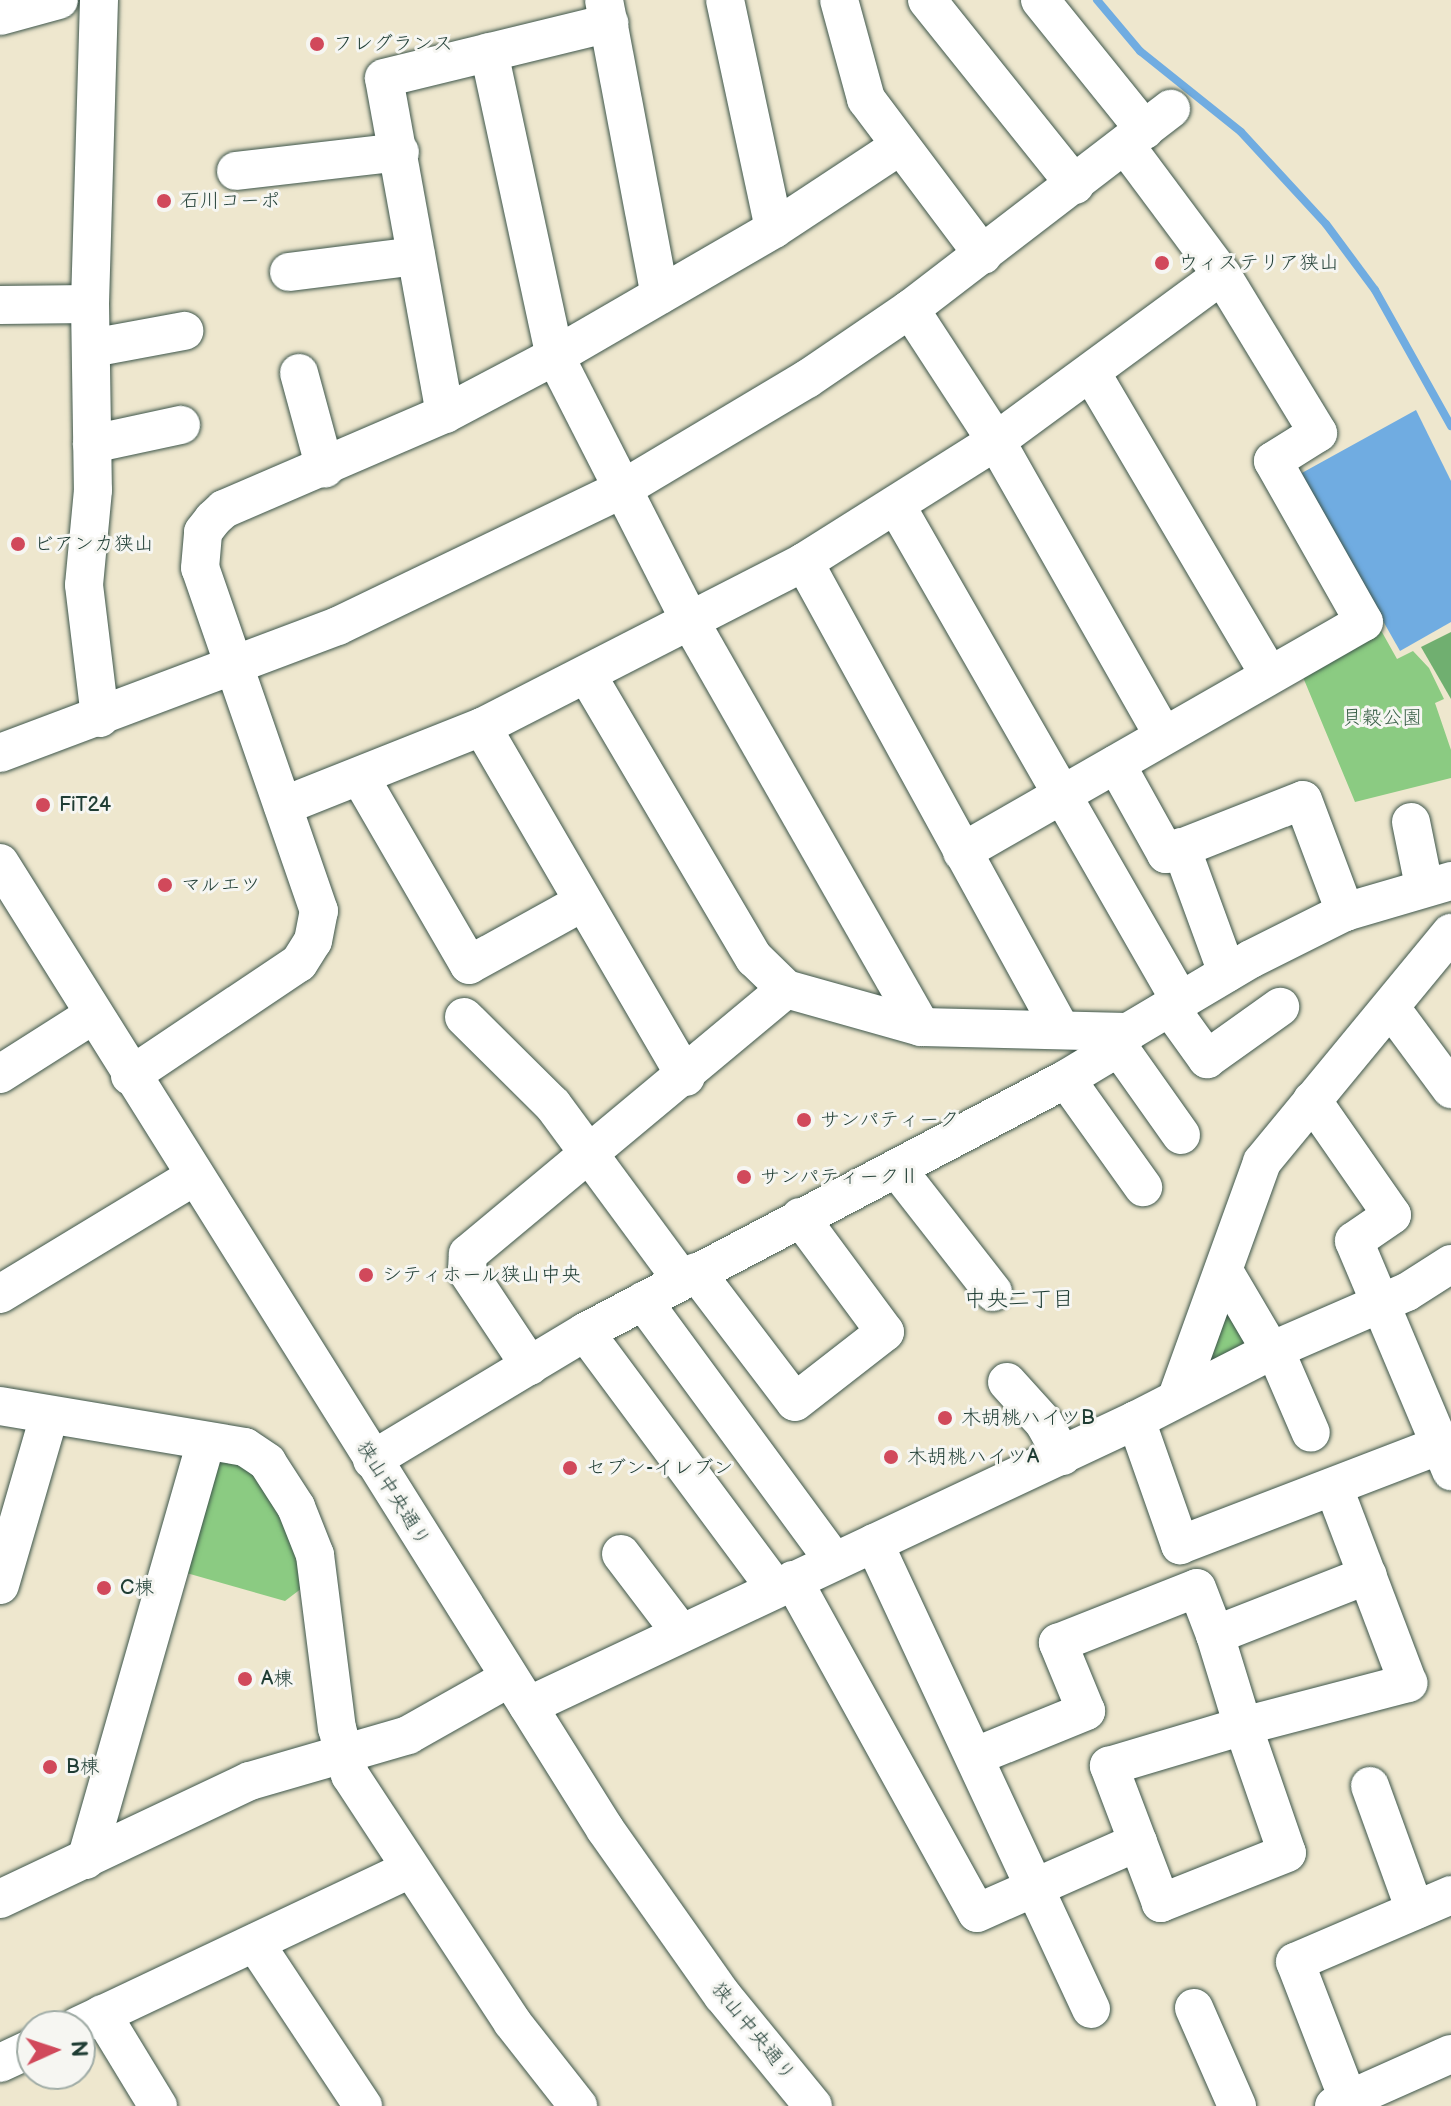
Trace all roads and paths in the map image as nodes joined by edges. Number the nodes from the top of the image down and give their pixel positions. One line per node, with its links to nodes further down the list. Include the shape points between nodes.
1 (59, 0): 7 (street)
2 (99, 0): 21 (street)
3 (725, 0): 15 (street)
4 (927, 0): 14 (street)
5 (1040, 0): 10 (street)
6 (844, 4): 11 (street, via 866,99)
7 (14, 9)
8 (606, 11): 9 (street); 20 (street)
9 (489, 52): 12 (street, via 384,78); 26 (street)
10 (1147, 128): 14 (street); 19 (street)
11 (900, 146): 15 (street); 16 (street)
12 (400, 152): 13 (street); 17 (street)
13 (236, 171)
14 (1075, 185): 16 (street)
15 (774, 229): 20 (street)
16 (983, 255): 23 (street)
17 (416, 256): 18 (street); 29 (street)
18 (289, 272)
19 (1222, 275): 28 (street); 40 (street, via 1318,433 1273,461 1364,622)
20 (660, 295): 26 (street)
21 (90, 304): 22 (street); 25 (street)
22 (0, 305)
23 (910, 309): 31 (street); 34 (street, via 807,379)
24 (184, 331): 25 (street)
25 (92, 348): 32 (street)
26 (555, 356): 29 (street); 34 (street)
27 (299, 373): 33 (street)
28 (1092, 374): 31 (street); 40 (street)
29 (445, 414): 33 (street)
30 (181, 425): 32 (street)
31 (996, 441): 35 (street); 43 (street)
32 (92, 444): 41 (street, via 84,585)
33 (325, 469): 38 (street, via 224,509 203,532 200,568)
34 (619, 491): 37 (street); 38 (street, via 431,585)
35 (897, 507): 36 (street); 47 (street)
36 (804, 562): 37 (street); 51 (street)
37 (691, 623): 39 (street); 64 (street)
38 (235, 667): 41 (street); 48 (street)
39 (587, 675): 42 (street); 58 (street, via 754,958)
40 (1269, 675): 43 (street)
41 (100, 718): 44 (street)
42 (482, 727): 46 (street); 54 (street)
43 (1163, 735): 45 (street)
44 (0, 753)
45 (1116, 764): 47 (street); 50 (street, via 1166,854)
46 (360, 777): 48 (street); 54 (street, via 469,965)
47 (1060, 796): 51 (street); 59 (street)
48 (283, 806): 68 (street, via 319,911 313,941 299,963 271,984)
49 (1411, 822): 53 (street)
50 (1181, 847): 55 (street, via 1303,800); 57 (street)
51 (962, 852): 65 (street)
52 (0, 863): 62 (street, 狭山中央通り)
53 (1438, 884): 55 (street)
54 (583, 902): 69 (street)
55 (1345, 912): 57 (street)
56 (1451, 933): 61 (street)
57 (1227, 973): 59 (street)
58 (786, 989): 64 (street); 69 (street)
59 (1176, 1005): 60 (street, via 1207,1059); 66 (street)
60 (1280, 1007)
61 (1391, 1008): 71 (street); 72 (street)
62 (93, 1015): 67 (street); 68 (street, 狭山中央通り)
63 (464, 1017): 74 (street, via 553,1105)
64 (921, 1027): 65 (street)
65 (1061, 1030): 66 (street)
66 (1123, 1039): 70 (street); 73 (street)
67 (0, 1074)
68 (130, 1076): 76 (street, 狭山中央通り)
69 (686, 1077): 74 (street)
70 (1066, 1079): 75 (street); 77 (street)
71 (1451, 1089)
72 (1312, 1100): 80 (street, via 1262,1162); 85 (street, via 1392,1215 1354,1241)
73 (1181, 1135)
74 (588, 1154): 81 (street); 88 (street, via 464,1261)
75 (897, 1169): 78 (street); 82 (street)
76 (195, 1176): 83 (street); 98 (street, 狭山中央通り)
77 (1143, 1187)
78 (800, 1217): 81 (street); 81 (street, via 885,1332 795,1402)
79 (1451, 1264): 85 (street)
80 (1224, 1271): 87 (street); 90 (street)
81 (689, 1276): 84 (street)
82 (993, 1292)
83 (0, 1294)
84 (643, 1301): 86 (street); 103 (street)
85 (1379, 1304): 87 (street); 95 (street)
86 (585, 1332): 88 (street); 105 (street)
87 (1273, 1350): 90 (street); 94 (street)
88 (530, 1366): 98 (street)
89 (1007, 1382): 97 (street, via 1044,1423)
90 (1177, 1397): 93 (street)
91 (0, 1406): 92 (street)
92 (49, 1416): 96 (street); 106 (street)
93 (1136, 1420): 97 (street); 101 (street)
94 (1311, 1433)
95 (1443, 1439): 99 (street)
96 (206, 1441): 112 (street, via 245,1447 267,1462 296,1507 315,1555); 116 (street)
97 (1062, 1456): 100 (street)
98 (372, 1460): 110 (street, 狭山中央通り)
99 (1334, 1488): 101 (street); 104 (street)
100 (874, 1543): 103 (street); 113 (street)
101 (1180, 1545): 107 (street)
102 (621, 1554): 108 (street)
103 (834, 1561): 105 (street)
104 (1368, 1575): 109 (street); 111 (street, via 1408,1683)
105 (784, 1584): 108 (street); 118 (street, via 977,1913)
106 (0, 1585)
107 (1197, 1588): 109 (street); 113 (street, via 1058,1643 1086,1711)
108 (681, 1633): 110 (street)
109 (1215, 1635): 111 (street)
110 (518, 1692): 112 (street); 131 (street, 狭山中央通り, via 666,1920)
111 (1243, 1726): 115 (street, via 1109,1766); 115 (street, via 1287,1853 1161,1903)
112 (343, 1755): 116 (street, via 250,1781); 117 (street)
113 (976, 1756): 118 (street)
114 (1370, 1786): 120 (street)
115 (1138, 1842): 118 (street)
116 (86, 1860): 119 (street)
117 (408, 1870): 121 (street); 130 (street, via 512,2022)
118 (1035, 1886): 123 (street)
119 (0, 1899)
120 (1440, 1905): 127 (street, via 1295,1962)
121 (255, 1943): 124 (street); 129 (street)
122 (1194, 2008): 132 (street)
123 (1091, 2009)
124 (96, 2017)
125 (96, 2028): 128 (street)
126 (1451, 2054): 127 (street)
127 (1363, 2099)
128 (158, 2106)
129 (363, 2106)
130 (578, 2106)
131 (813, 2106)
132 (1237, 2106)

